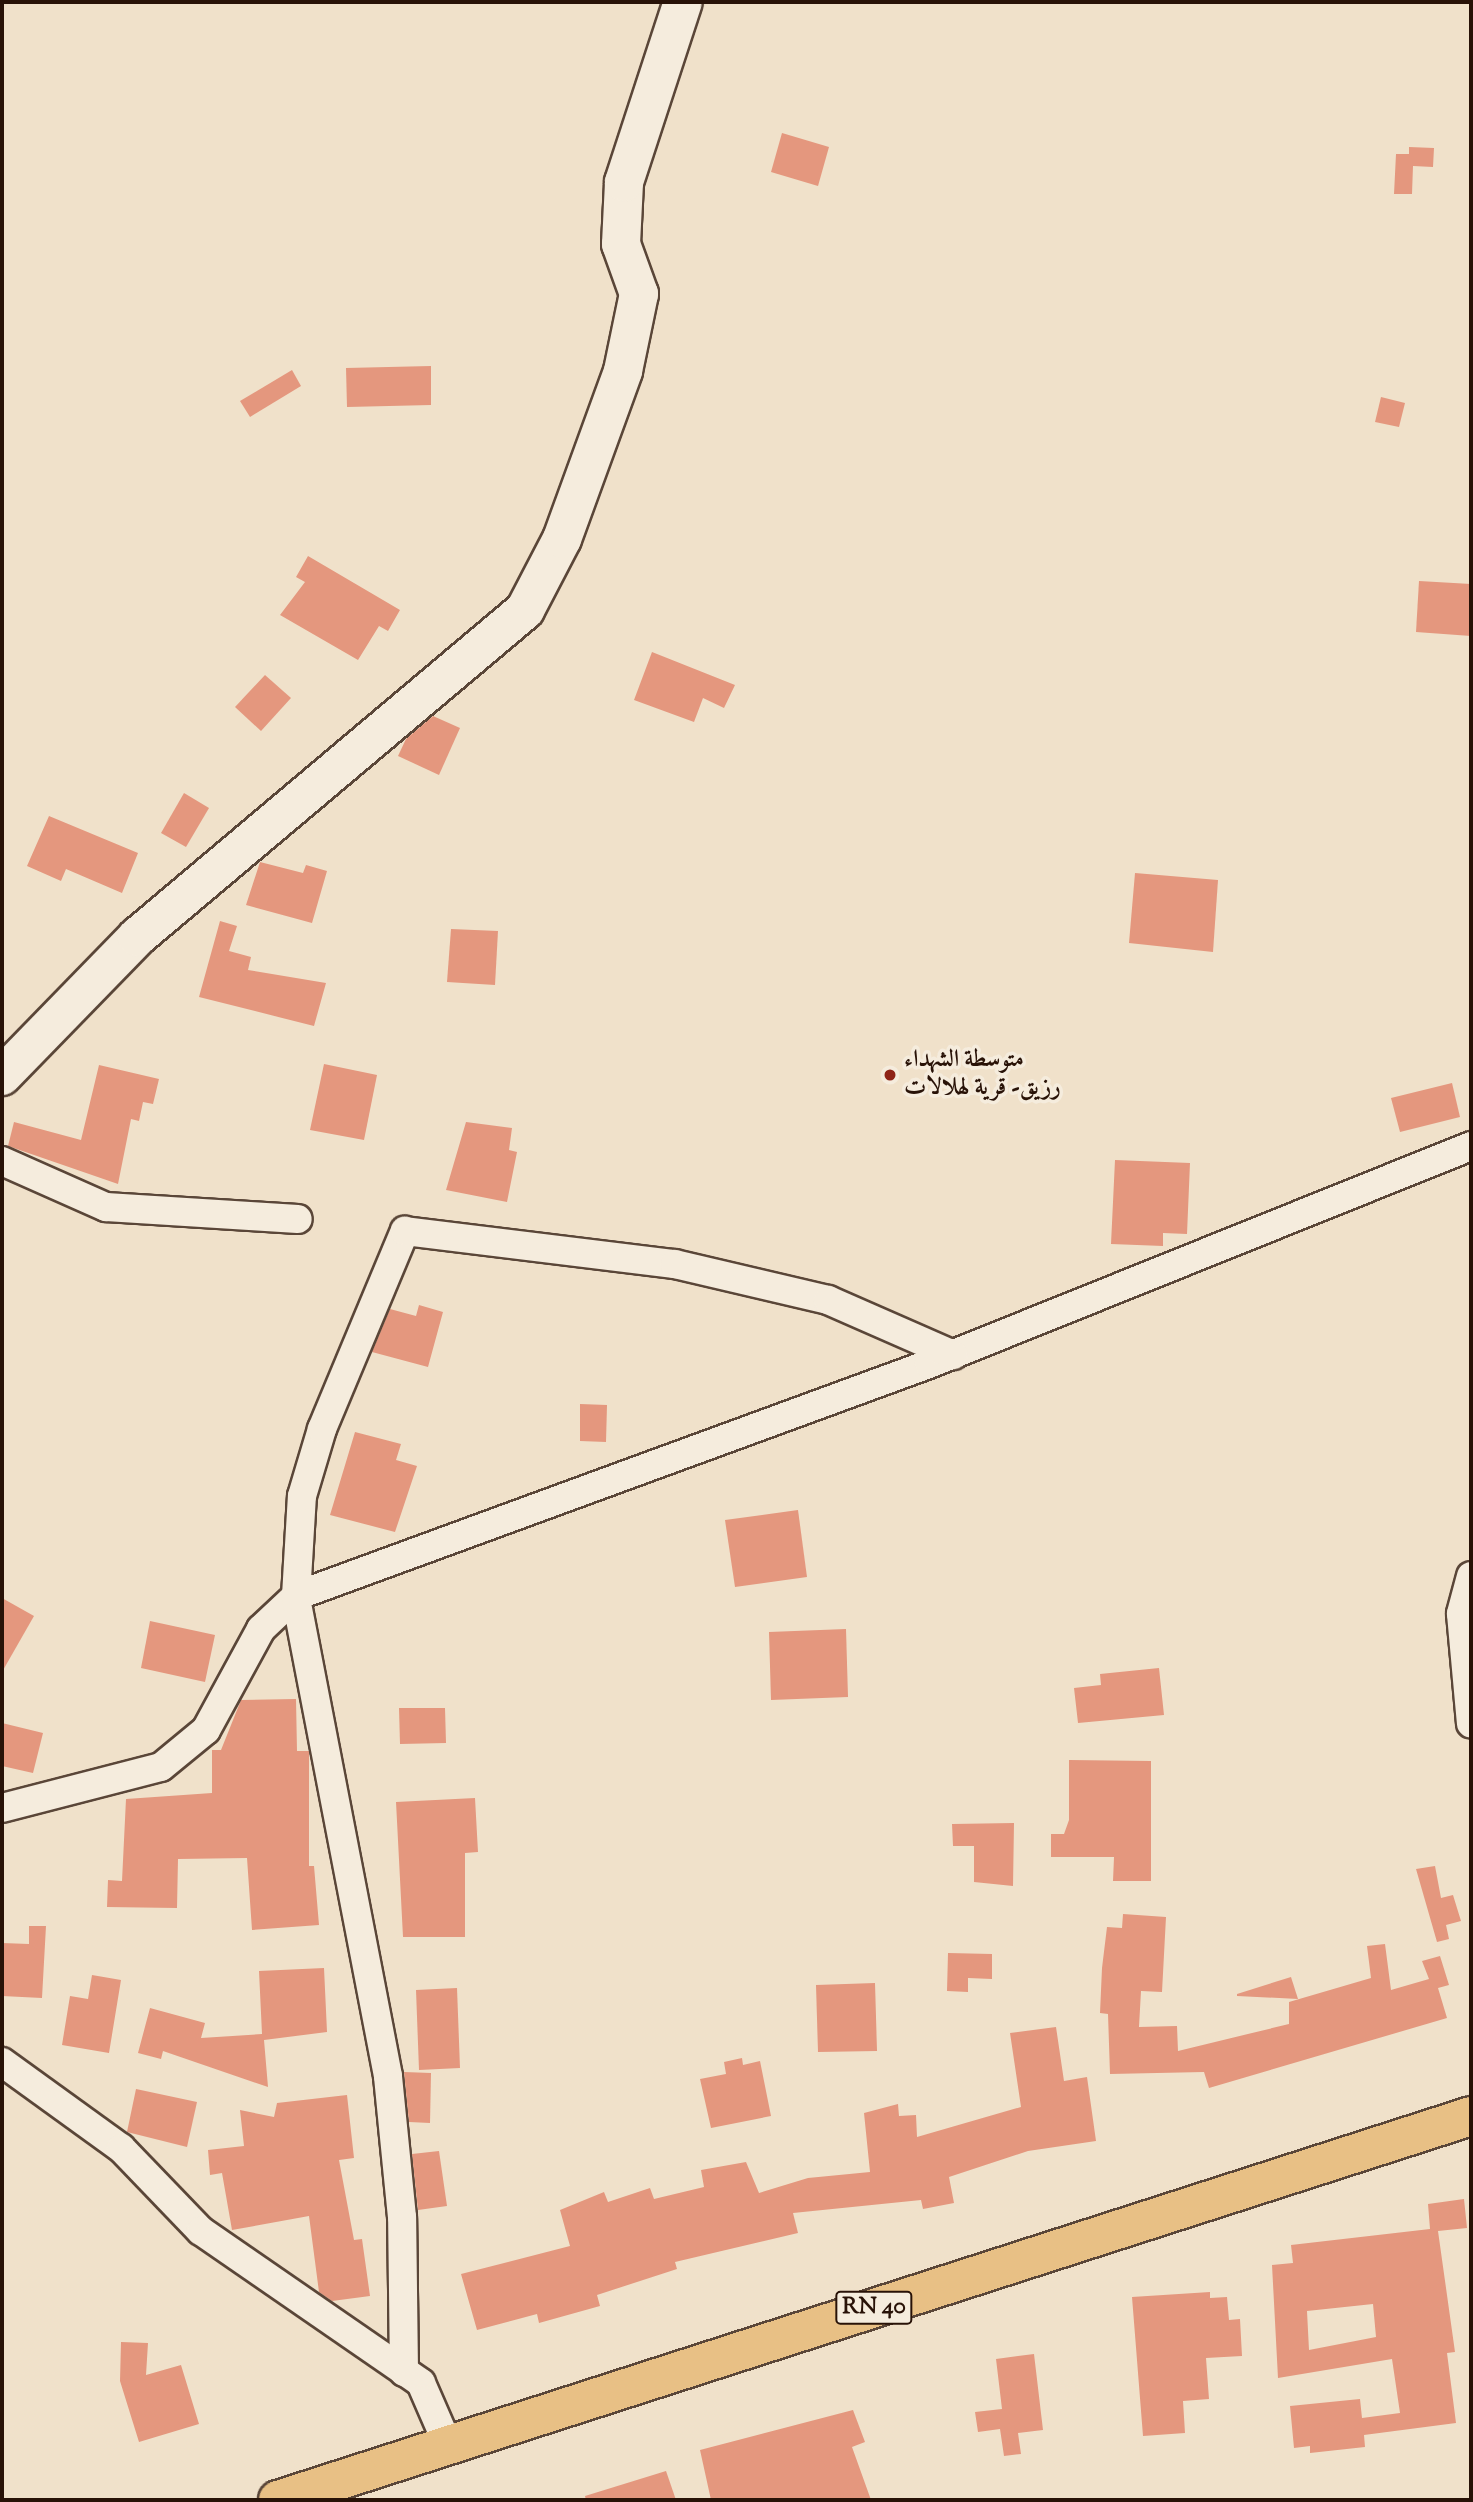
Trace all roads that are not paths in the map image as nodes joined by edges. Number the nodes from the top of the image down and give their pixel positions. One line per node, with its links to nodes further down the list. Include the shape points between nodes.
1 (683, 2): 2 (street, via 624,182 621,244 639,294 623,371 562,540 525,610 137,937)
2 (2, 1076)
3 (1471, 1146): 6 (street)
4 (2, 1161): 5 (street, via 106,1207)
5 (298, 1219)
6 (953, 1354): 8 (street); 8 (street, via 828,1300 675,1264 405,1231 306,1483)
7 (1471, 1577): 9 (street, via 1461,1614)
8 (296, 1596): 10 (street, via 261,1629 206,1730 161,1767); 13 (street, via 388,2076 402,2217)
9 (1471, 1724)
10 (2, 1808)
11 (2, 2062): 13 (street, via 121,2148 201,2231)
12 (1471, 2116): 14 (main road, RN 40)
13 (404, 2372): 14 (street, via 421,2383)
14 (448, 2445): 15 (main road, RN 40)
15 (278, 2500)

